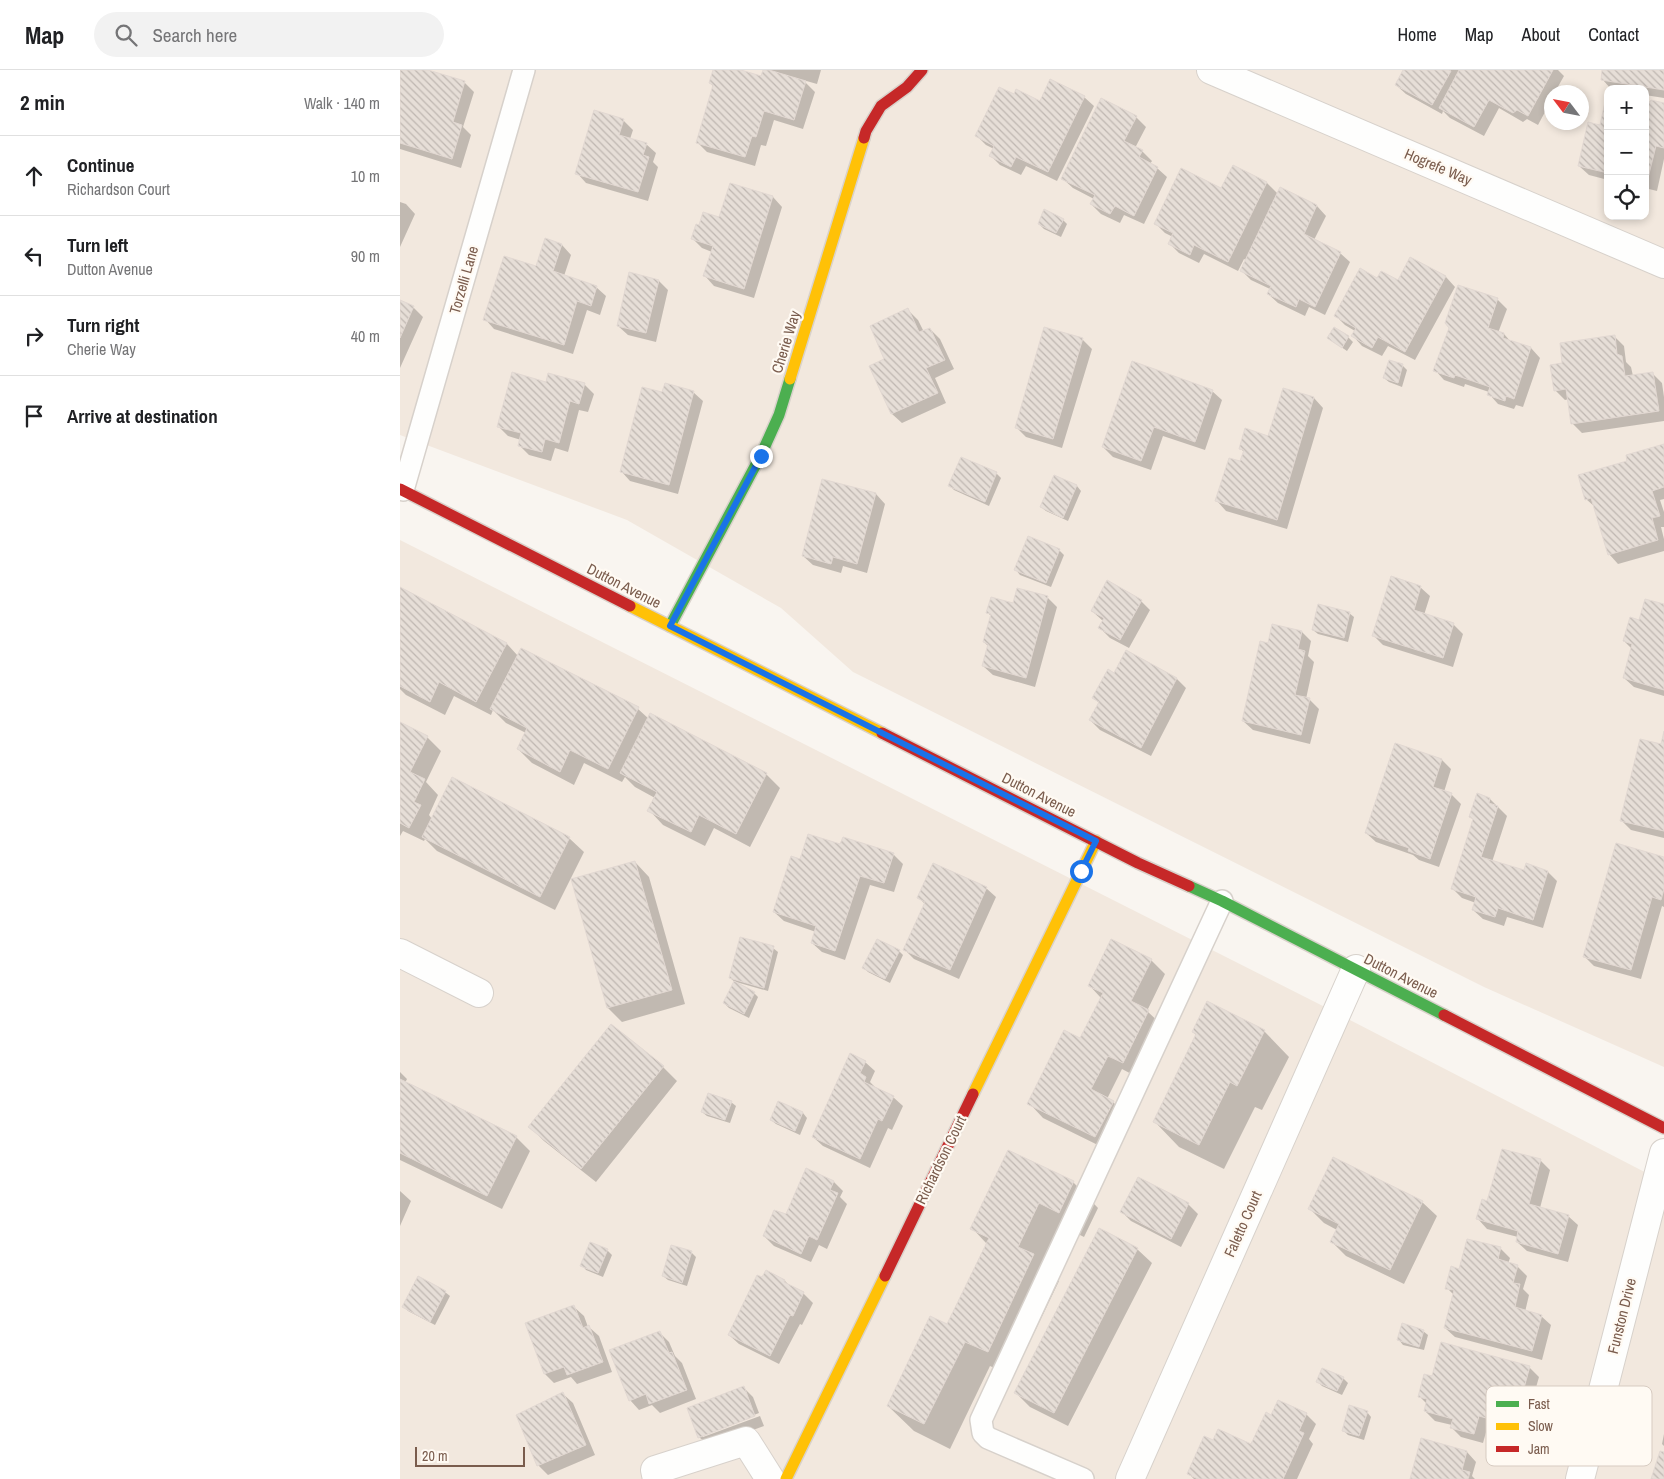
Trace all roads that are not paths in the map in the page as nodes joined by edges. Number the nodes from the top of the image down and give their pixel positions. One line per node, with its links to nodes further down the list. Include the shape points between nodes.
1 (524, 70): 5 (lane, Torzelli Lane)
2 (922, 70): 6 (main road, Cherie Way, via 907,87 881,106 866,132 779,416)
3 (1211, 70): 4 (street, Hogrefe Way)
4 (1664, 264)
5 (401, 489): 6 (main road, Dutton Avenue)
6 (670, 626): 7 (main road, Dutton Avenue)
7 (1096, 841): 8 (main road, Dutton Avenue); 18 (main road, Richardson Court)
8 (1222, 901): 10 (main road, Dutton Avenue); 19 (lane, via 980,1420 983,1433 988,1438)
9 (400, 953): 11 (street)
10 (1356, 969): 12 (main road, Dutton Avenue); 20 (street, Faletto Court)
11 (479, 993)
12 (1664, 1128)
13 (1664, 1153): 14 (street, Funston Drive)
14 (1604, 1386)
15 (1583, 1466): 21 (street, Funston Drive)
16 (658, 1479): 17 (street, via 655,1470 746,1441)
17 (770, 1479)
18 (786, 1479)
19 (1083, 1479)
20 (1130, 1479)
21 (1580, 1479)

